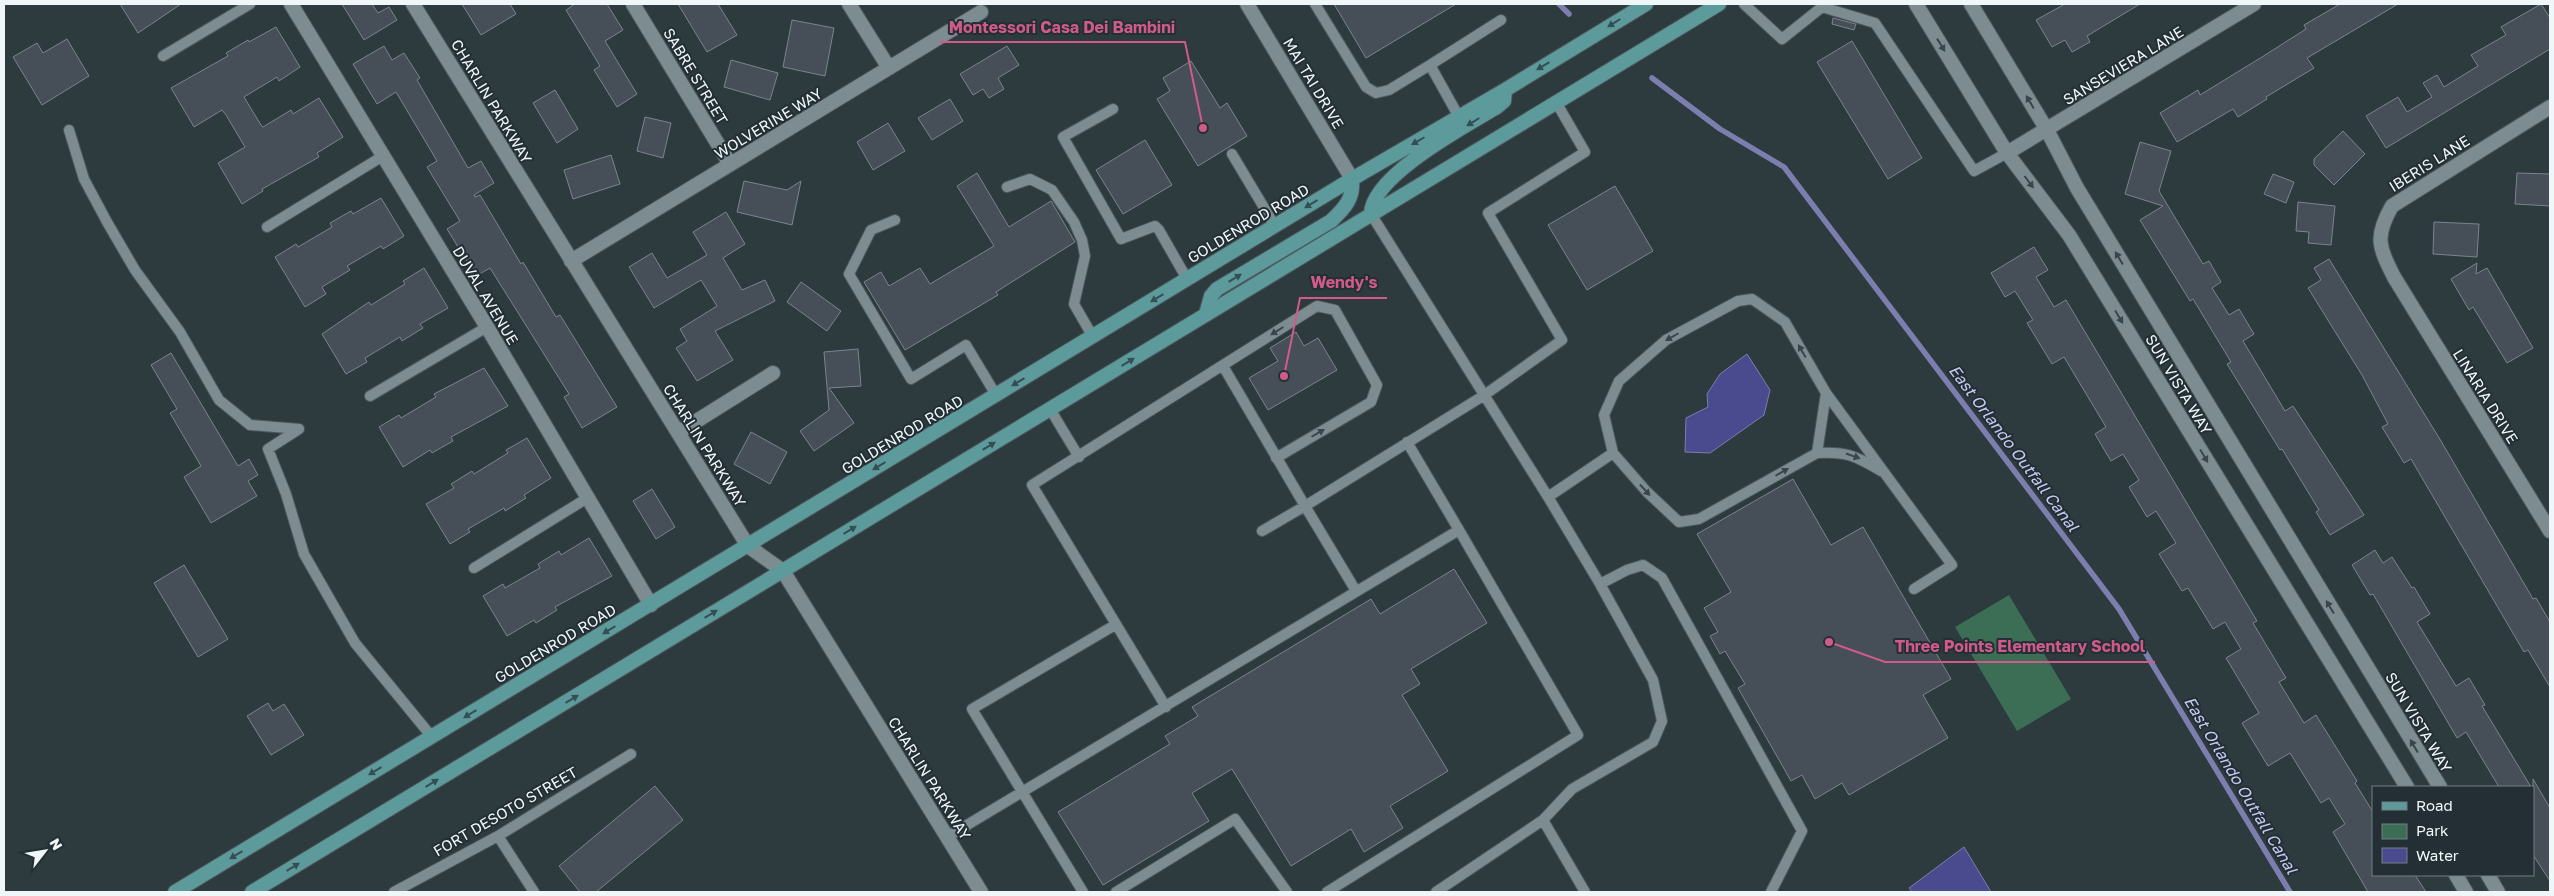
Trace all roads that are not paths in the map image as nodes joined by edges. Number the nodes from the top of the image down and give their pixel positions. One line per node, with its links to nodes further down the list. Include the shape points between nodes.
1 (250, 4): 16 (lane)
2 (290, 4): 28 (street, DUVAL AVENUE)
3 (413, 4): 36 (street, CHARLIN PARKWAY)
4 (633, 4): 29 (street, SABRE STREET)
5 (849, 4): 18 (street)
6 (1247, 4): 30 (street, MAI TAI DRIVE)
7 (1315, 4): 17 (lane, via 1366,87 1376,93 1389,90)
8 (1646, 4): 19 (main road, GOLDENROD ROAD, one-way to 19)
9 (1719, 4): 20 (main road)
10 (1744, 4): 26 (lane, via 1782,39 1822,8 1875,23 1974,171)
11 (1916, 4): 26 (street, SUN VISTA WAY, one-way to 26)
12 (1971, 4): 25 (street, SUN VISTA WAY, one-way to 12)
13 (2254, 4): 25 (street, SANSEVIERA LANE)
14 (982, 12): 18 (street, WOLVERINE WAY)
15 (1501, 20): 17 (lane)
16 (164, 56)
17 (1430, 65): 23 (lane)
18 (889, 68): 29 (street, WOLVERINE WAY)
19 (1505, 90): 23 (main road, GOLDENROD ROAD); 32 (main road, one-way to 32, via 1504,101 1497,107 1407,162 1382,191 1371,208)
20 (1556, 102): 32 (main road); 47 (lane, via 1585,152 1488,213 1562,340)
21 (2550, 107): 37 (street, IBERIS LANE, via 2392,206 2380,225 2381,250)
22 (1113, 109): 38 (lane, via 1063,137 1121,239 1155,226)
23 (1458, 117): 30 (main road, GOLDENROD ROAD, one-way to 30)
24 (69, 130): 71 (lane, via 84,179 107,222 135,270 180,332 219,400 250,425 299,429 268,449 304,554 356,643)
25 (2047, 130): 26 (street, SANSEVIERA LANE); 74 (street, SUN VISTA WAY, one-way to 25, via 2082,197)
26 (2008, 153): 73 (street, SUN VISTA WAY, one-way to 73, via 2069,235)
27 (1232, 154): 34 (lane)
28 (383, 156): 35 (lane); 40 (street, DUVAL AVENUE)
29 (730, 164): 36 (street, WOLVERINE WAY)
30 (1352, 179): 34 (main road, GOLDENROD ROAD, one-way to 34); 39 (main road, one-way to 30, via 1211,296 1217,289 1331,221 1345,208 1353,193)
31 (1007, 187): 41 (lane, via 1030,179 1052,190 1074,222 1085,256 1074,304)
32 (1371, 214): 39 (main road); 47 (lane)
33 (895, 220): 45 (lane, via 871,230 849,274 911,379 966,345)
34 (1275, 226): 38 (main road, GOLDENROD ROAD)
35 (267, 227)
36 (571, 261): 49 (street, CHARLIN PARKWAY)
37 (2394, 277): 61 (street, LINARIA DRIVE)
38 (1187, 279): 41 (main road, GOLDENROD ROAD, one-way to 41)
39 (1206, 314): 48 (main road, one-way to 39)
40 (487, 327): 46 (lane); 56 (street, DUVAL AVENUE)
41 (1093, 336): 45 (main road, GOLDENROD ROAD, one-way to 45)
42 (1225, 364): 53 (lane); 54 (lane); 54 (lane, one-way to 42, via 1371,402 1377,385 1335,310 1317,306)
43 (773, 373): 49 (street)
44 (1826, 393): 51 (lane, one-way to 51, via 1785,322 1752,299 1738,302 1666,340 1619,382 1604,415); 52 (lane); 55 (lane)
45 (996, 395): 62 (main road, GOLDENROD ROAD, one-way to 62)
46 (370, 396)
47 (1483, 396): 50 (lane); 57 (lane)
48 (1050, 409): 53 (lane); 64 (main road, one-way to 48)
49 (679, 432): 62 (street, CHARLIN PARKWAY)
50 (1407, 442): 58 (lane); 59 (lane)
51 (1613, 453): 52 (lane, one-way to 52, via 1679,522 1699,519); 57 (lane)
52 (1816, 453): 55 (lane, one-way to 55, via 1854,455)
53 (1078, 457): 69 (lane, via 1032,485)
54 (1276, 458): 58 (lane)
55 (1885, 474): 66 (lane, via 1952,565)
56 (589, 497): 63 (lane); 68 (street, DUVAL AVENUE)
57 (1548, 498): 65 (lane)
58 (1305, 506): 60 (lane); 67 (lane)
59 (1459, 530): 67 (lane); 91 (lane, via 1578,734)
60 (1262, 531)
61 (2550, 531)
62 (748, 546): 64 (street, CHARLIN PARKWAY); 68 (main road, GOLDENROD ROAD)
63 (474, 568)
64 (783, 571): 78 (street, CHARLIN PARKWAY); 84 (main road, one-way to 64)
65 (1600, 584): 76 (lane, via 1653,680 1662,722 1653,742 1572,789); 94 (lane, via 1643,566 1662,578 1802,831)
66 (1914, 589)
67 (1356, 591): 70 (lane)
68 (650, 605): 71 (main road, GOLDENROD ROAD, one-way to 71)
69 (1115, 625): 70 (lane); 75 (lane, via 972,709)
70 (1166, 706): 75 (lane)
71 (432, 737): 79 (main road, GOLDENROD ROAD, one-way to 79)
72 (631, 754): 77 (lane, FORT DESOTO STREET)
73 (2406, 786)
74 (2439, 786)
75 (1022, 792): 78 (lane); 88 (lane)
76 (1542, 820): 92 (lane); 93 (lane)
77 (498, 836): 85 (lane, FORT DESOTO STREET); 86 (lane)
78 (947, 837): 87 (street, CHARLIN PARKWAY)
79 (210, 871): 82 (main road, GOLDENROD ROAD); 83 (main road)
80 (2457, 876): 95 (street)
81 (2489, 876): 96 (street)
82 (175, 892)
83 (186, 892)
84 (252, 892)
85 (394, 892)
86 (534, 892)
87 (981, 892)
88 (1083, 892)
89 (1116, 892): 90 (lane, via 1235,820)
90 (1287, 892)
91 (1327, 892)
92 (1436, 892)
93 (1585, 892)
94 (1771, 892)
95 (2466, 892)
96 (2498, 892)

